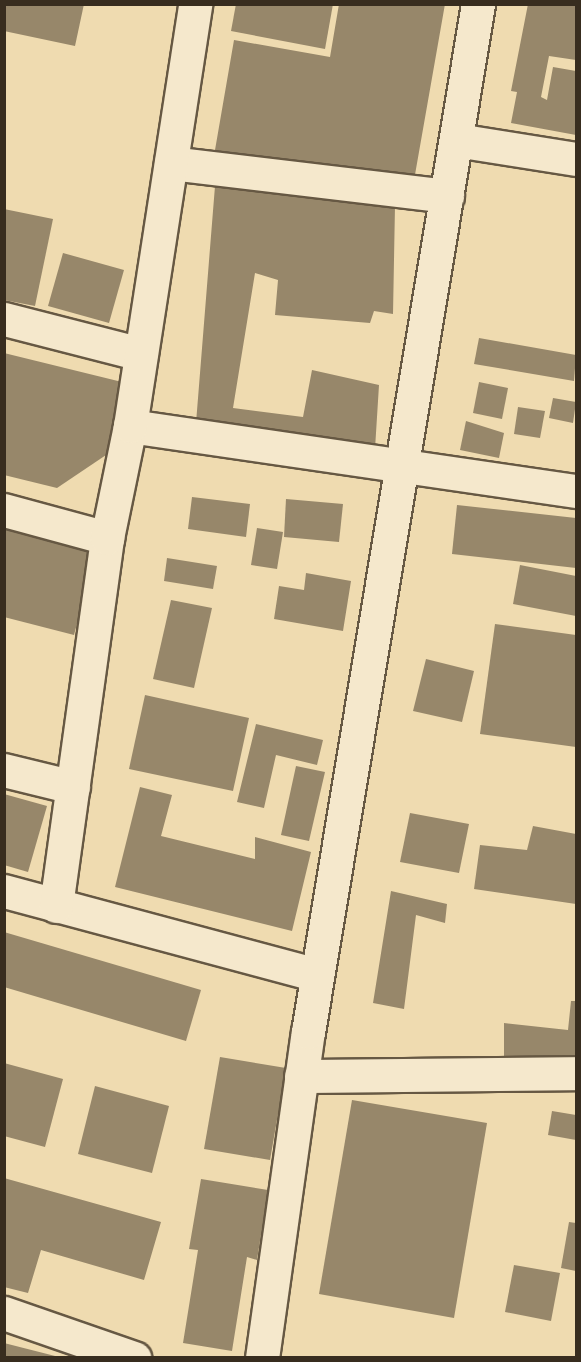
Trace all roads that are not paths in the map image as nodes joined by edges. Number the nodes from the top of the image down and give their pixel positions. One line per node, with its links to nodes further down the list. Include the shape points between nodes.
1 (195, 4): 5 (street)
2 (478, 4): 3 (street)
3 (456, 140): 4 (street); 6 (street)
4 (576, 159)
5 (171, 163): 6 (street); 8 (street)
6 (447, 196): 10 (street)
7 (4, 320): 8 (street)
8 (141, 354): 9 (street)
9 (130, 426): 10 (street); 13 (street)
10 (401, 465): 11 (street); 18 (street)
11 (576, 491)
12 (4, 510): 13 (street)
13 (107, 538): 15 (street)
14 (4, 770): 15 (street)
15 (73, 787): 17 (street)
16 (4, 891): 17 (street)
17 (56, 906): 18 (street)
18 (317, 975): 20 (street)
19 (576, 1073): 20 (street)
20 (302, 1076): 23 (street)
21 (4, 1313): 22 (street)
22 (134, 1358)
23 (262, 1358)

